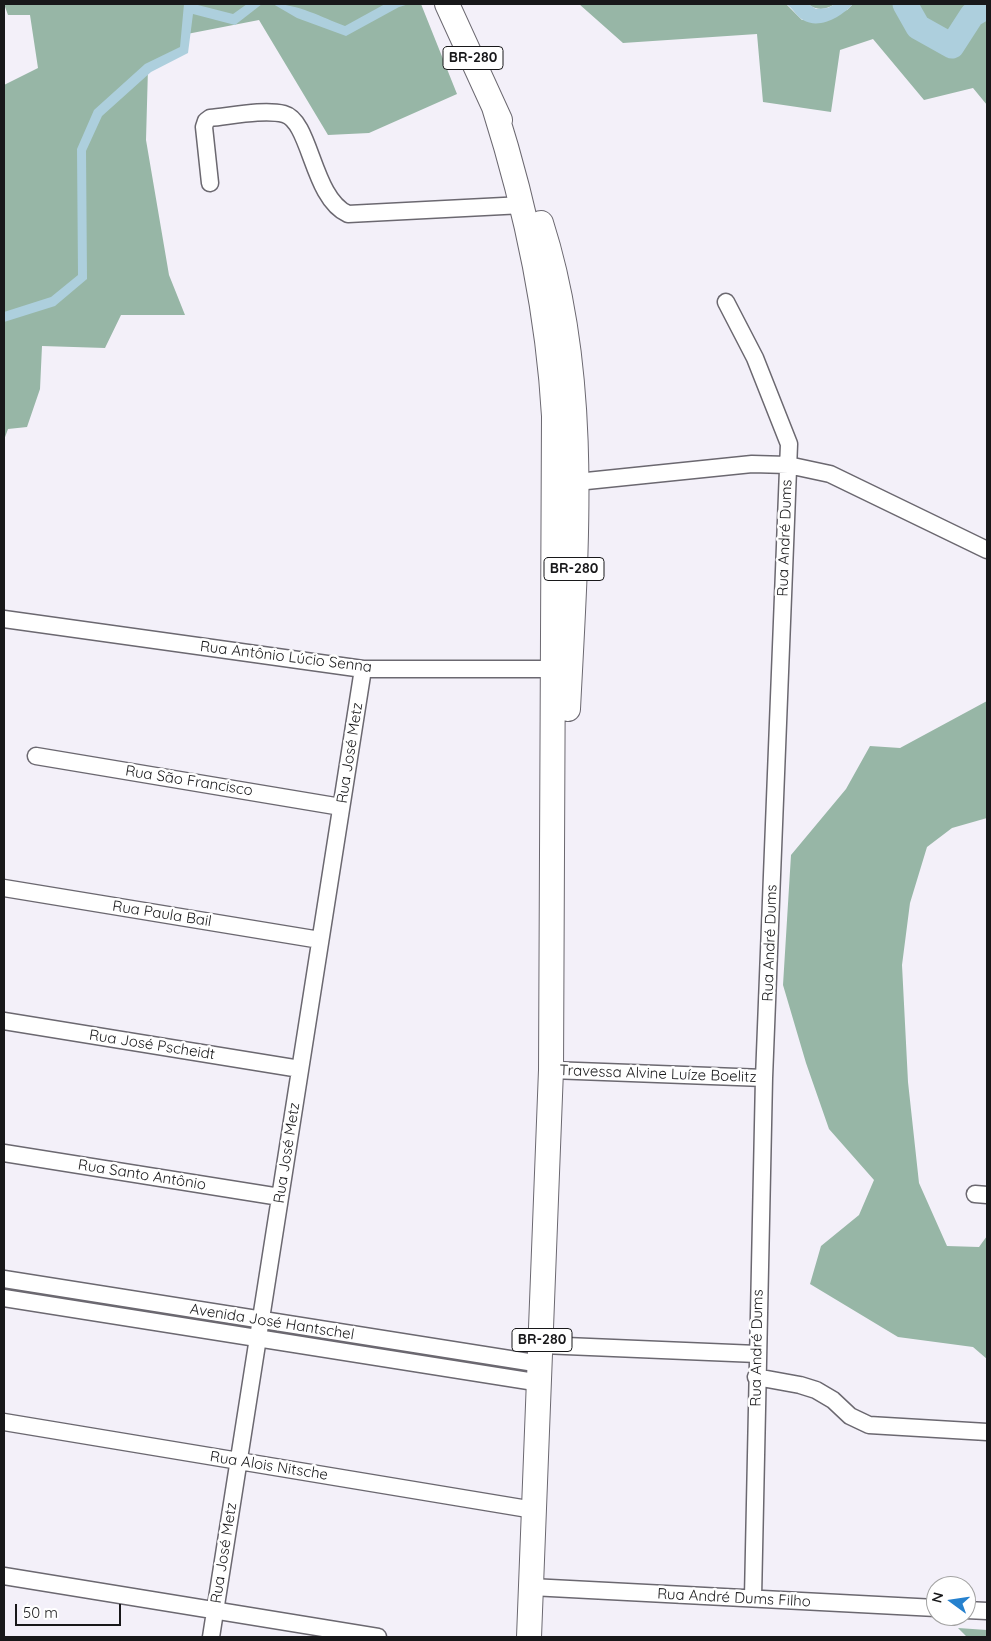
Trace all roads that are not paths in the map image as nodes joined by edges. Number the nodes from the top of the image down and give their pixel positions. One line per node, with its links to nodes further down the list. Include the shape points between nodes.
1 (448, 7): 2 (highway, BR-280)
2 (494, 107): 4 (highway, BR-280); 7 (highway, BR-280, via 537,208 553,264 570,372)
3 (210, 183): 4 (street, via 204,127 210,118 255,113 284,114 297,123 327,196 338,210 348,214)
4 (523, 205): 7 (highway, BR-280, via 546,326)
5 (726, 302): 6 (street, Rua André Dums, via 781,418 789,444)
6 (788, 465): 7 (street, via 752,464); 8 (street, via 815,469 847,482); 19 (street, Rua André Dums)
7 (566, 483): 10 (highway, BR-280)
8 (987, 550)
9 (4, 619): 11 (street, Rua Antônio Lúcio Senna)
10 (562, 668): 11 (street, Rua Antônio Lúcio Senna); 18 (highway, BR-280)
11 (363, 669): 13 (street, Rua José Metz)
12 (36, 756): 13 (street, Rua São Francisco)
13 (342, 807): 15 (street, Rua José Metz)
14 (4, 888): 15 (street, Rua Paula Bail)
15 (320, 940): 17 (street, Rua José Metz)
16 (4, 1021): 17 (street, Rua José Pscheidt)
17 (300, 1069): 21 (street, Rua José Metz)
18 (551, 1070): 19 (street, Travessa Alvine Luíze Boelitz); 27 (highway, BR-280)
19 (764, 1078): 26 (street, Rua André Dums)
20 (4, 1153): 21 (street, Rua Santo Antônio)
21 (280, 1197): 24 (street, Rua José Metz)
22 (4, 1279): 24 (street, Avenida José Hantschel)
23 (4, 1298): 25 (street, Avenida José Hantschel)
24 (261, 1320): 25 (street, Rua José Metz); 27 (street, Avenida José Hantschel)
25 (258, 1338): 27 (street, Avenida José Hantschel); 31 (street, Rua José Metz)
26 (757, 1354): 27 (street); 28 (street, Rua André Dums)
27 (541, 1364): 32 (highway, BR-280)
28 (756, 1377): 30 (street, via 816,1390 850,1416 869,1425); 35 (street, Rua André Dums)
29 (4, 1422): 31 (street, Rua Alois Nitsche)
30 (987, 1432)
31 (238, 1461): 32 (street, Rua Alois Nitsche); 37 (street, Rua José Metz)
32 (534, 1510): 34 (highway, BR-280)
33 (4, 1576): 37 (street)
34 (531, 1587): 35 (street, Rua André Dums Filho); 40 (highway, BR-280)
35 (752, 1598): 36 (street, Rua André Dums Filho)
36 (926, 1607)
37 (215, 1612): 38 (street, Rua José Metz); 39 (street)
38 (211, 1637)
39 (369, 1637)
40 (529, 1637)

